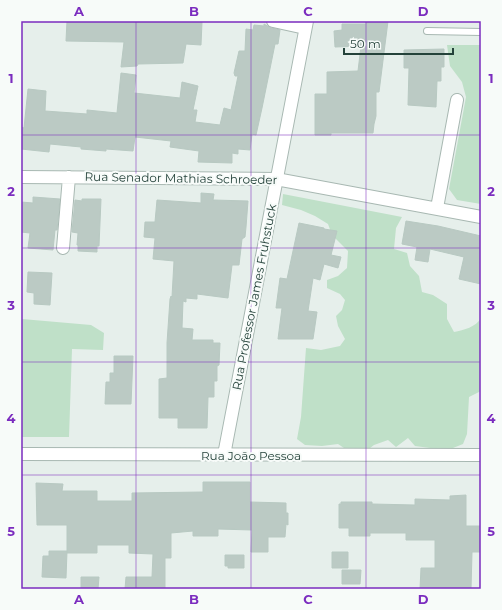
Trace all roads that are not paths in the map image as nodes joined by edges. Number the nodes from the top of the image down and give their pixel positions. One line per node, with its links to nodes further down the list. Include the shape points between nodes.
1 (272, 21): 2 (street)
2 (306, 25): 8 (street, Rua Professor James Fruhstuck)
3 (427, 31): 4 (lane)
4 (481, 32)
5 (457, 100): 9 (street)
6 (21, 177): 7 (street, Rua Senador Mathias Schroeder)
7 (69, 177): 8 (street, Rua Senador Mathias Schroeder); 11 (street)
8 (276, 178): 9 (street, Rua Senador Mathias Schroeder); 13 (street, Rua Professor James Fruhstuck)
9 (437, 208): 10 (street, Rua Senador Mathias Schroeder)
10 (481, 216)
11 (63, 248)
12 (21, 454): 13 (street, Rua João Pessoa)
13 (224, 455): 14 (street, Rua João Pessoa)
14 (481, 455)

